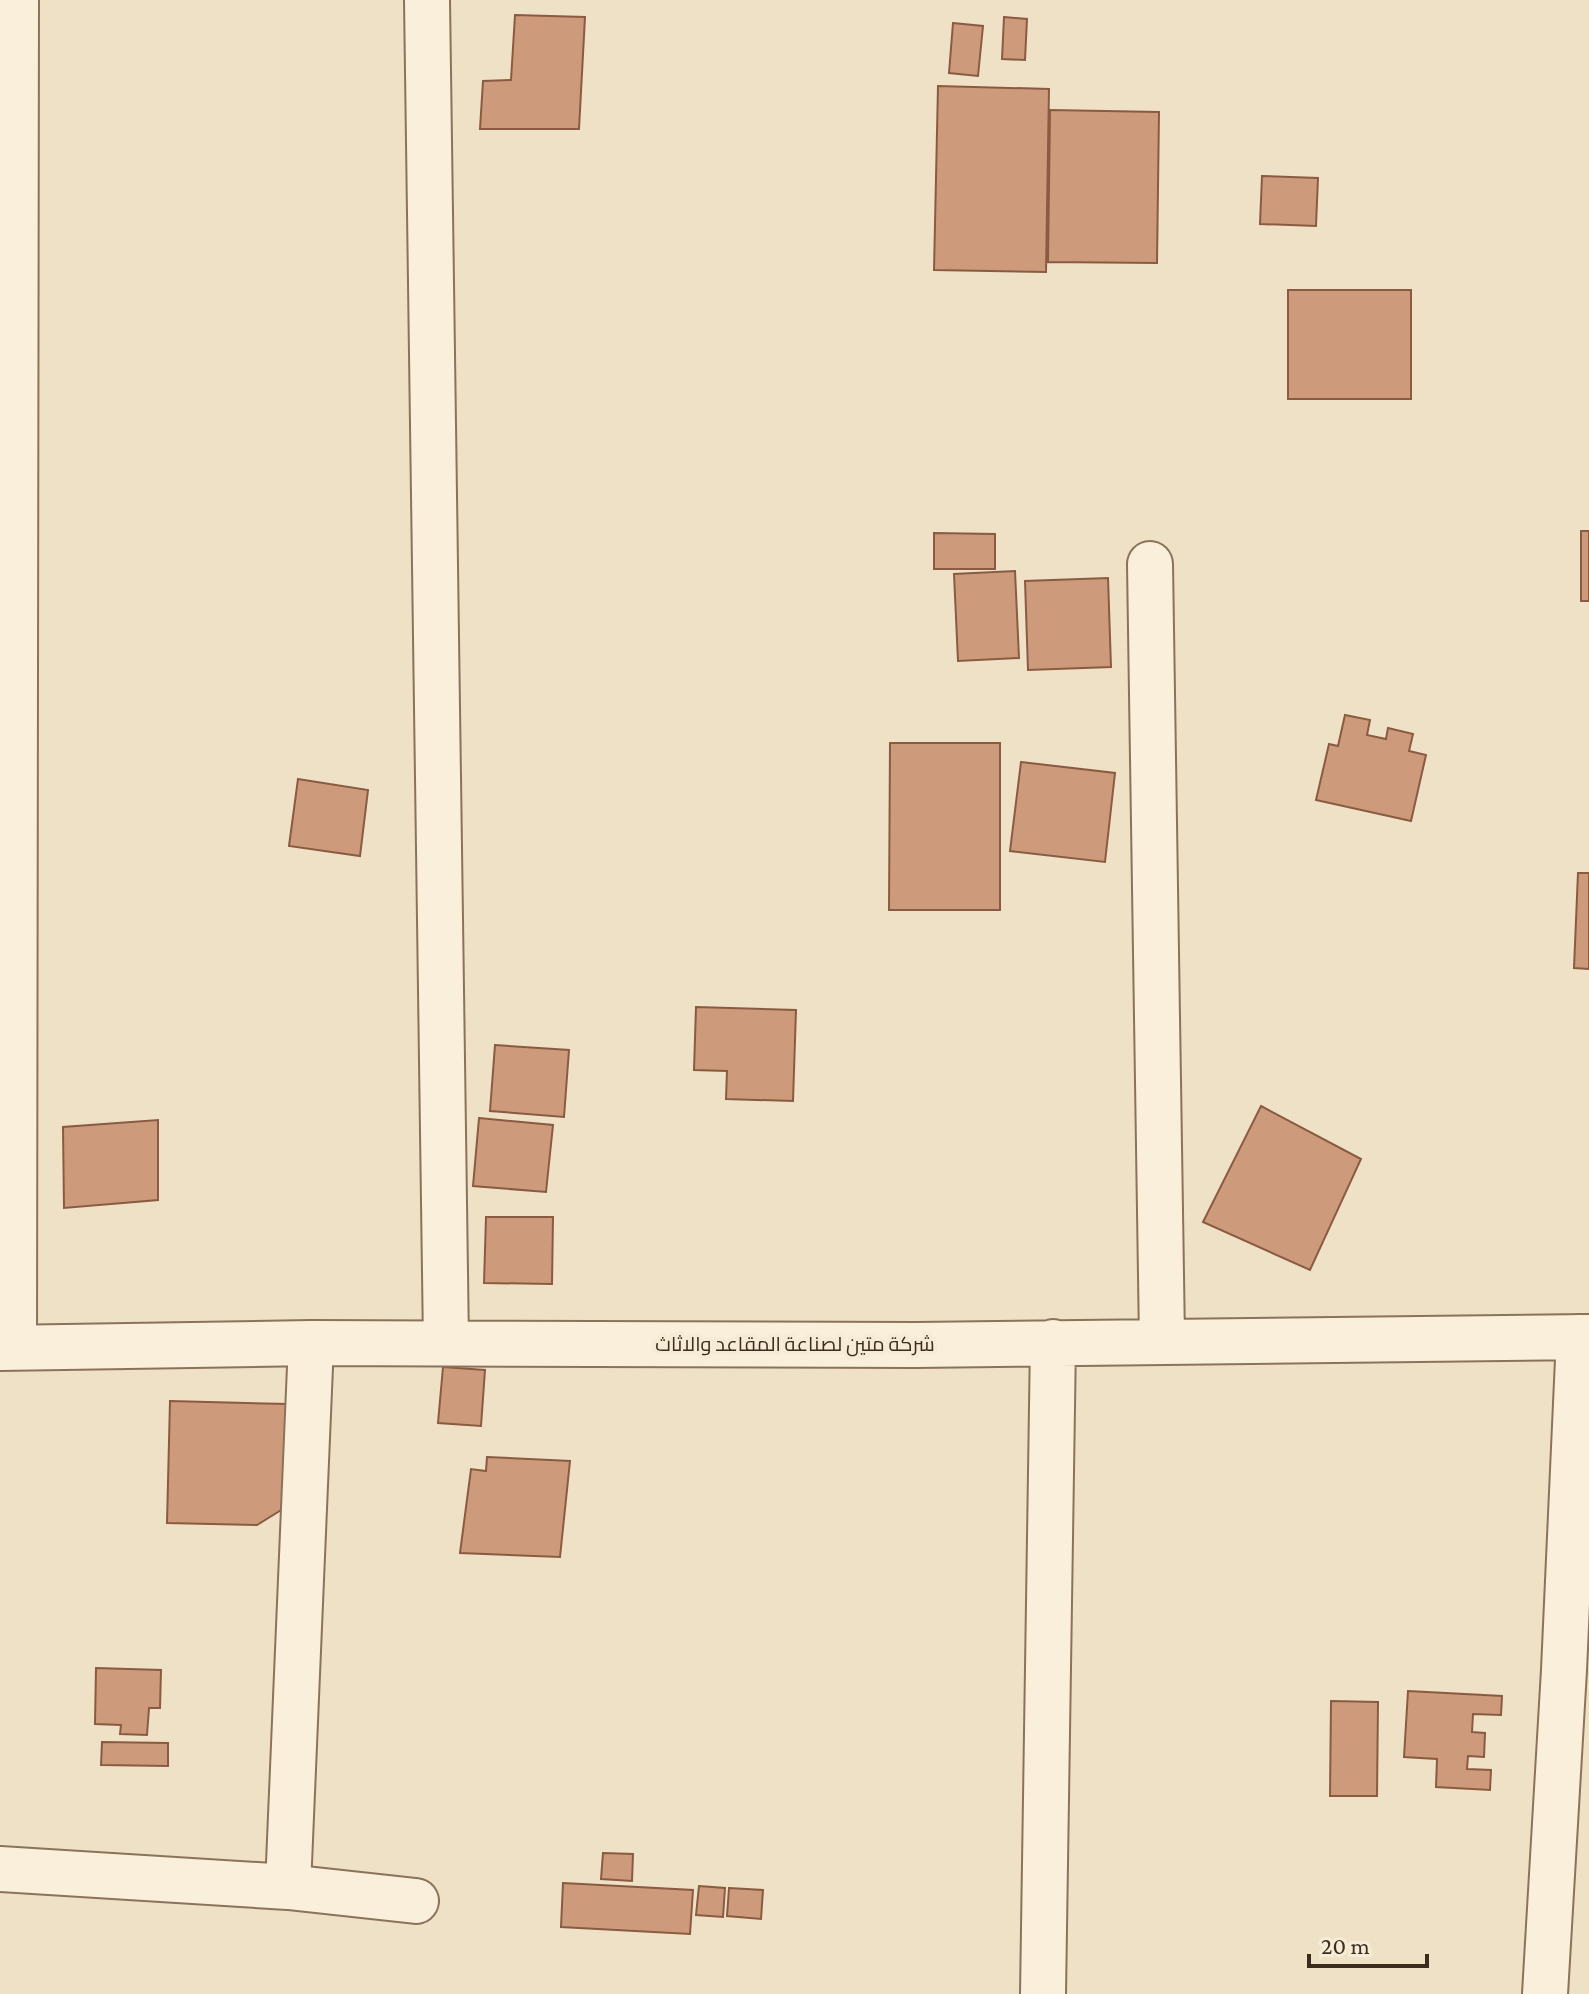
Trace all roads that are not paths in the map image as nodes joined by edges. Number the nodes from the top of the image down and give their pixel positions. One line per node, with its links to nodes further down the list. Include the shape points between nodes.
1 (16, 0): 3 (street)
2 (427, 0): 9 (street)
3 (9, 334): 10 (street)
4 (1150, 564): 6 (street)
5 (1584, 1337): 6 (street, شركة متين لصناعة المقاعد والاثاث); 15 (street)
6 (1162, 1340): 7 (street, شركة متين لصناعة المقاعد والاثاث)
7 (1053, 1342): 9 (street, شركة متين لصناعة المقاعد والاثاث); 14 (street)
8 (311, 1343): 9 (street, شركة متين لصناعة المقاعد والاثاث); 10 (street, شركة متين لصناعة المقاعد والاثاث); 12 (street)
9 (446, 1343)
10 (7, 1348)
11 (0, 1869): 12 (street)
12 (288, 1887): 13 (street)
13 (416, 1901)
14 (1043, 1994)
15 (1545, 1994)

